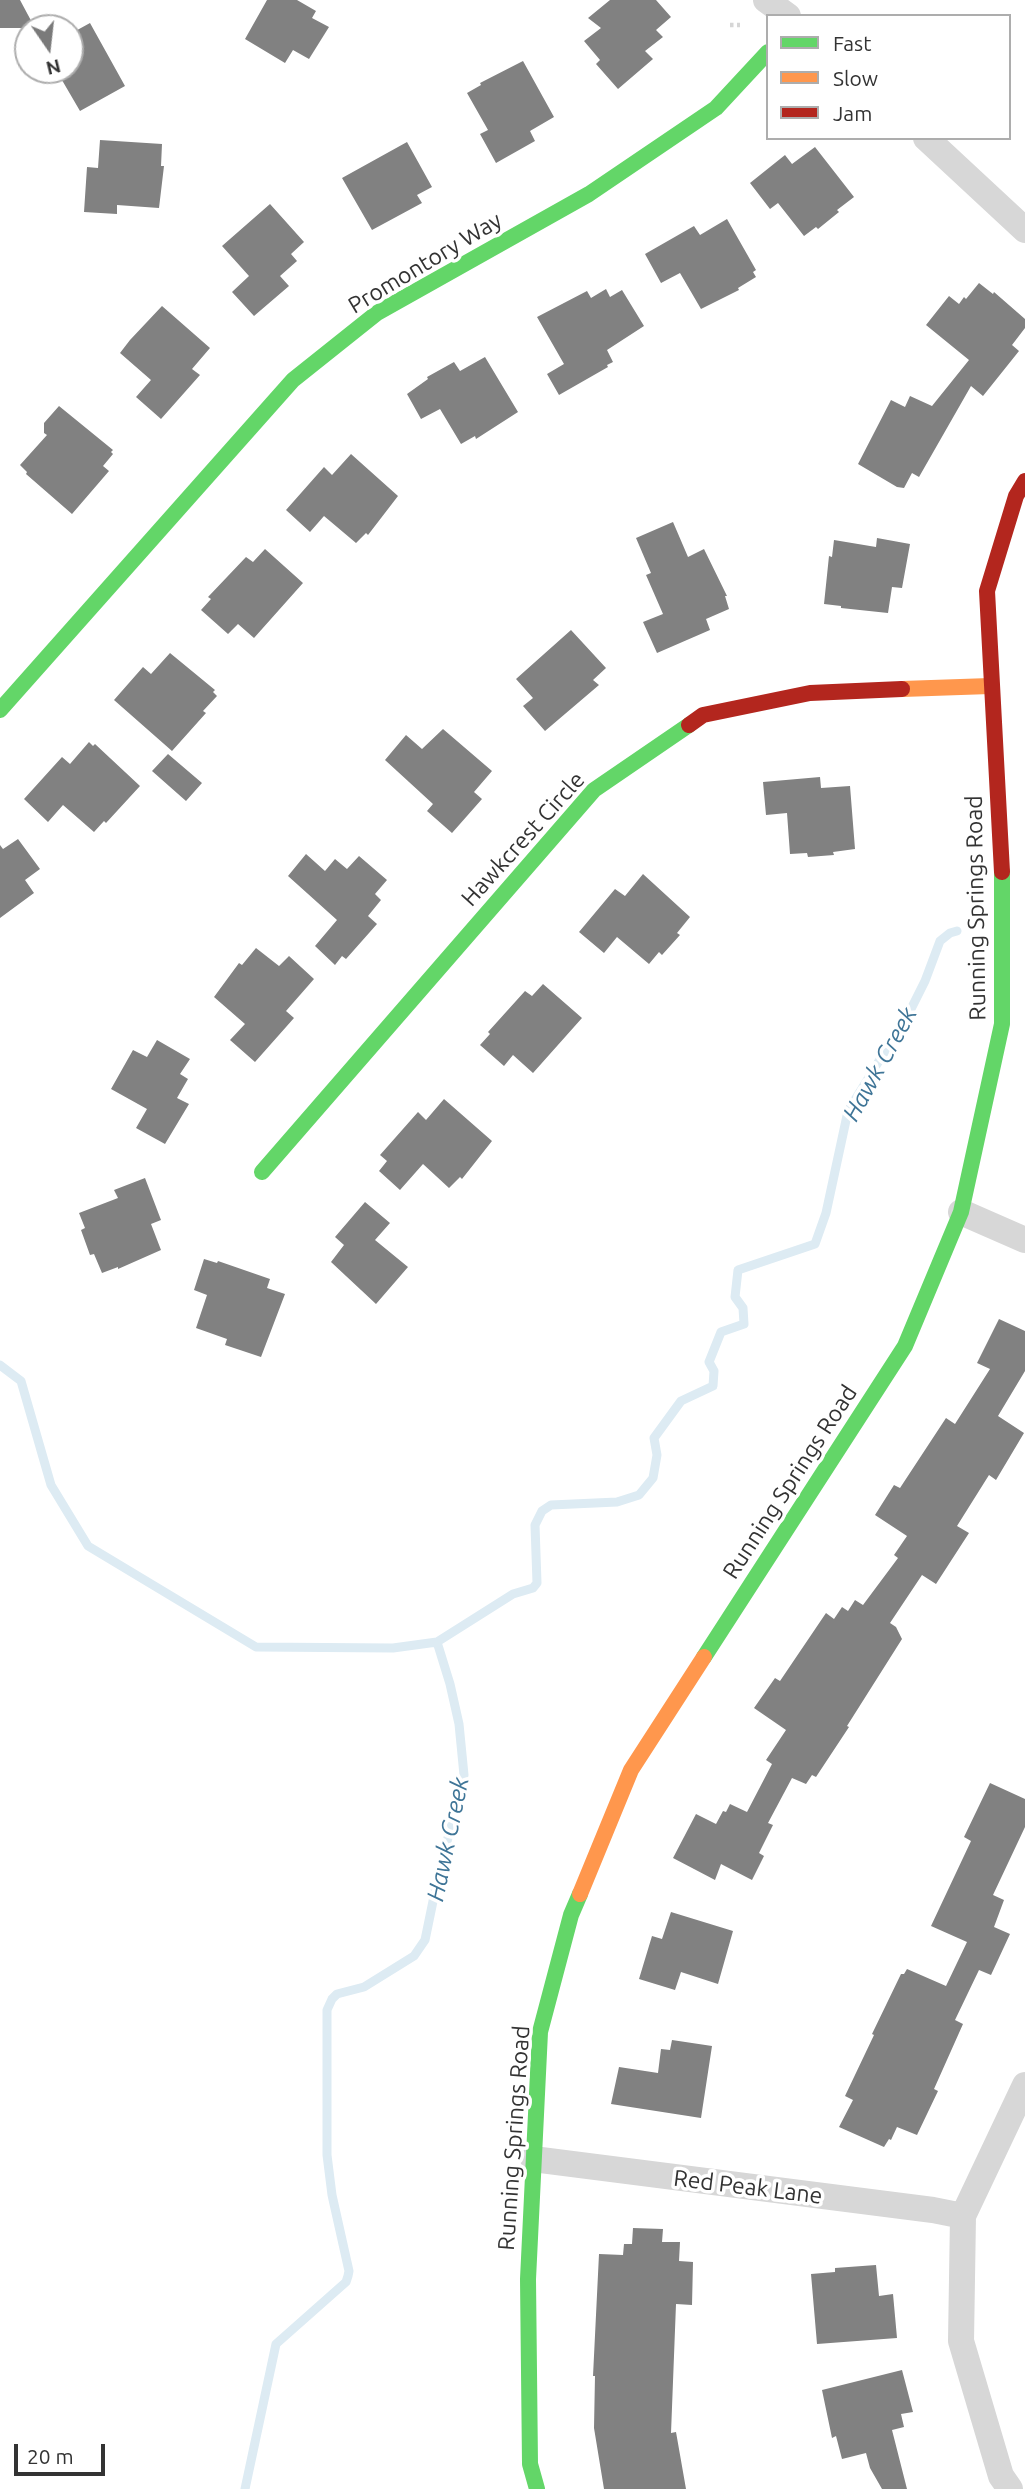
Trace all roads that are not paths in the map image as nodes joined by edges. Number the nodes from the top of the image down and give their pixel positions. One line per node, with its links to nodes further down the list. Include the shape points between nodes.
1 (766, 0): 2 (street)
2 (785, 14)
3 (766, 54): 8 (street, Promontory Way, via 716,108 590,194 377,313 293,380)
4 (928, 140): 5 (street)
5 (1025, 230)
6 (1025, 481): 7 (street, Running Springs Road, via 1016,496 987,591)
7 (990, 686): 9 (street, Hawkcrest Circle, via 810,693 703,715 594,790); 10 (street, Running Springs Road, via 1002,869 1002,1024)
8 (0, 710)
9 (262, 1172)
10 (961, 1212): 11 (street); 13 (street, Running Springs Road, via 905,1346 631,1770 571,1916 540,2032)
11 (1025, 1240)
12 (1025, 2085): 14 (street)
13 (533, 2159): 14 (street, Red Peak Lane); 15 (street, Running Springs Road, via 529,2424 530,2464)
14 (963, 2216): 16 (street, via 961,2341 1001,2476)
15 (537, 2489)
16 (1010, 2489)

